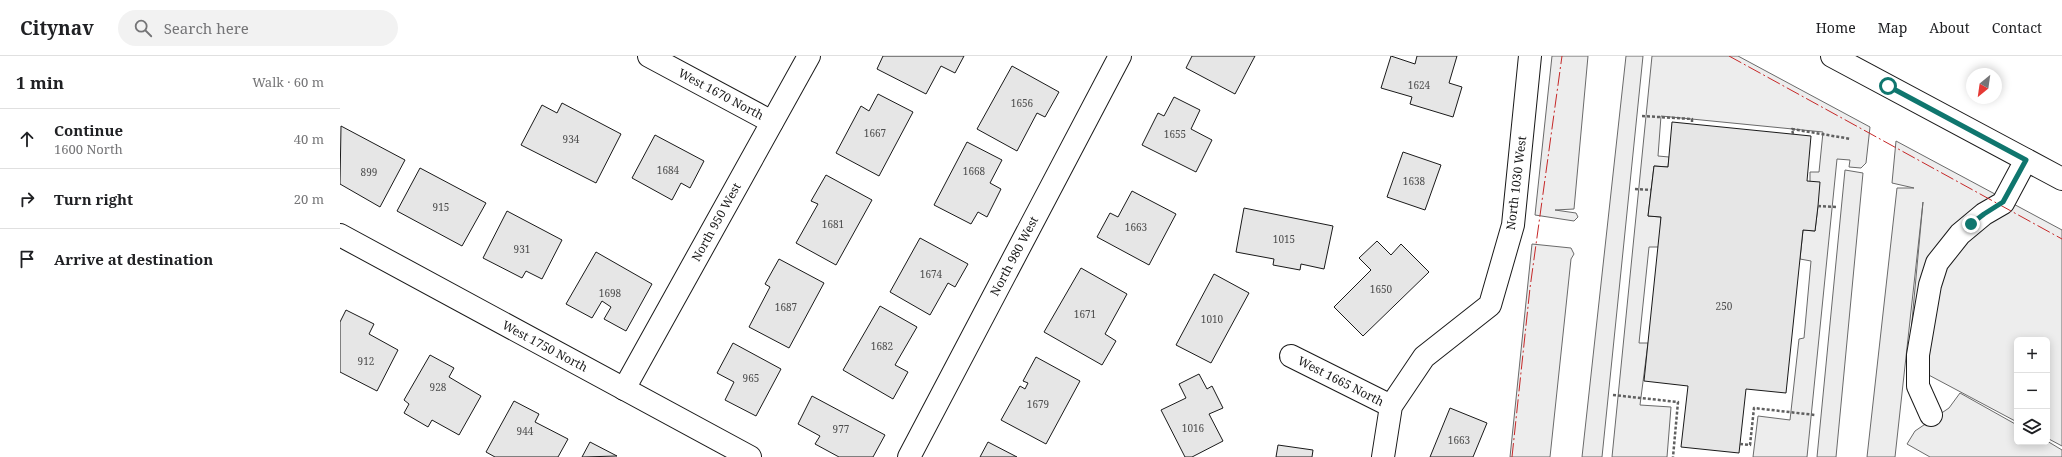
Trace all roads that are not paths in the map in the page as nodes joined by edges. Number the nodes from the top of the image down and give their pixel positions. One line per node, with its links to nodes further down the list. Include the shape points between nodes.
1 (649, 56): 6 (street, West 1670 North)
2 (809, 56): 6 (street, North 950 West)
3 (1120, 56): 15 (street, North 980 West)
4 (1530, 56): 12 (street, North 1030 West, via 1512,226 1490,305 1424,357)
5 (1832, 56): 7 (street)
6 (772, 122): 11 (street, North 950 West)
7 (2026, 160): 8 (street); 13 (street, via 2003,202 1960,234 1937,263 1930,285 1918,355 1918,386)
8 (2062, 179)
9 (340, 235): 11 (street, West 1750 North)
10 (1291, 356): 12 (street, West 1665 North)
11 (624, 389): 14 (street, West 1750 North)
12 (1391, 406): 16 (street, North 1030 West)
13 (1931, 415)
14 (750, 457)
15 (909, 457)
16 (1382, 457)

